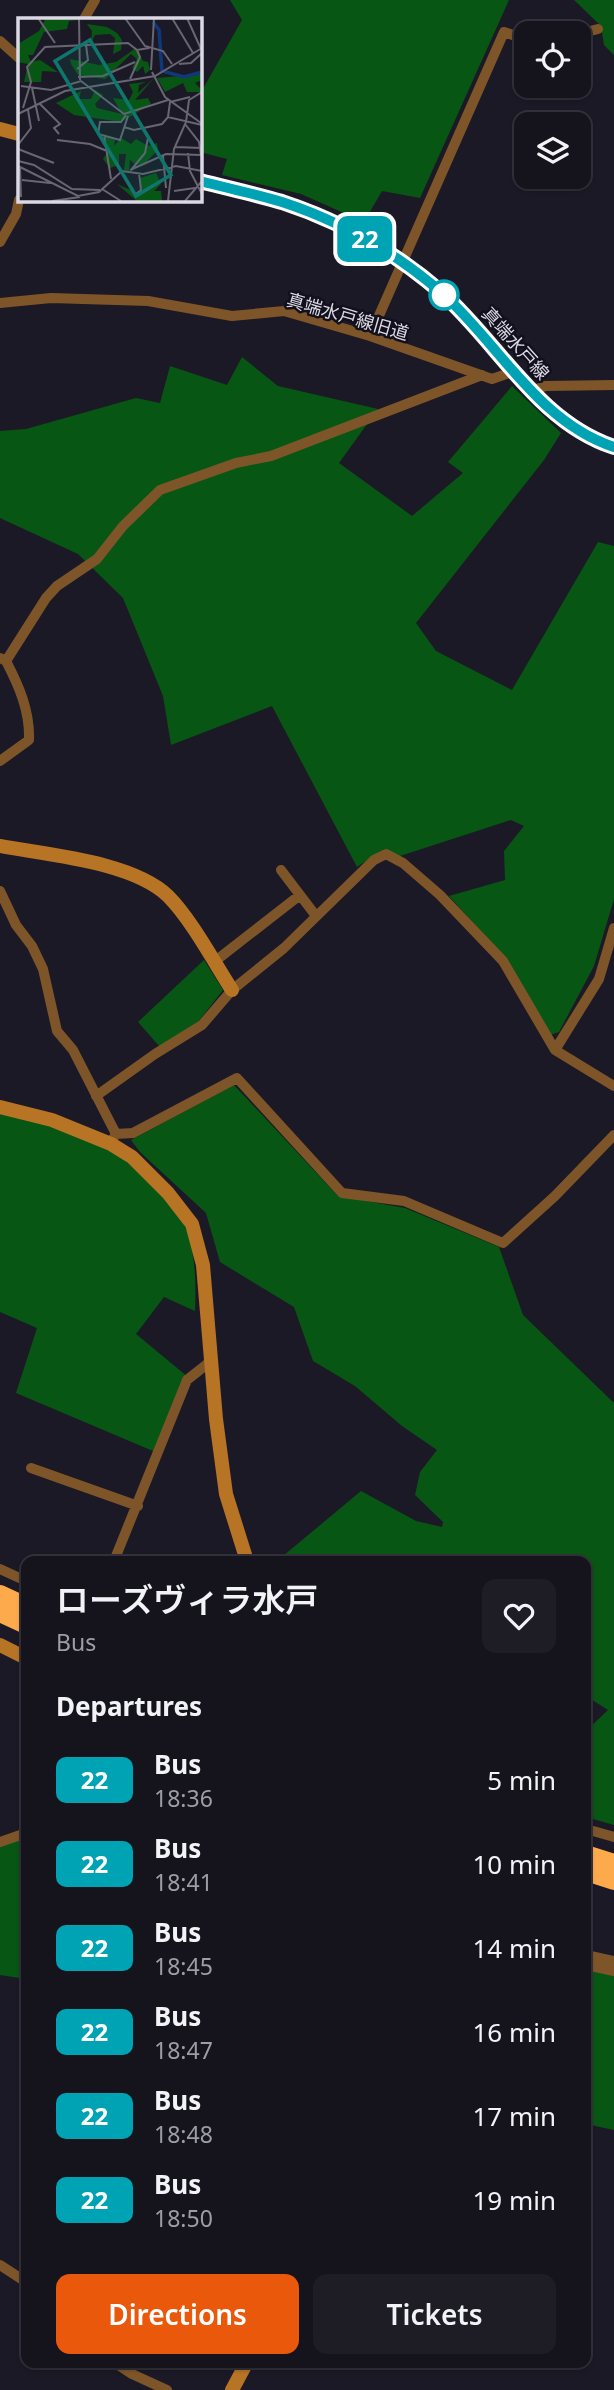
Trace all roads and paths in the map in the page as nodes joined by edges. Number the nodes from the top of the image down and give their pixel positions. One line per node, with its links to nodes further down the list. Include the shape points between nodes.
1 (95, 0): 2 (street)
2 (85, 18)
3 (598, 29): 4 (street)
4 (591, 31)
5 (514, 35): 13 (street, via 504,32)
6 (0, 40): 7 (street)
7 (18, 57)
8 (0, 129): 9 (street)
9 (18, 134)
10 (201, 181): 13 (street, 真端水戸線, via 313,214)
11 (19, 201): 12 (street)
12 (0, 242)
13 (404, 263): 15 (street); 16 (street, 真端水戸線, via 461,311)
14 (0, 303): 15 (street, 真端水戸線旧道, via 51,298 148,301 232,316 284,311)
15 (370, 336): 17 (street, 真端水戸線旧道)
16 (515, 371): 17 (street, 真端水戸線旧道, via 497,379); 19 (street, 真端水戸線)
17 (482, 375): 21 (street, via 271,456 160,489 97,559 57,586)
18 (614, 385): 19 (street, via 545,386)
19 (532, 391): 20 (street, 真端水戸線, via 566,423)
20 (614, 447)
21 (3, 659): 22 (street, via 22,695 30,740)
22 (0, 761)
23 (0, 846): 29 (street, via 119,869 153,884 169,897)
24 (281, 870): 26 (street)
25 (0, 891): 33 (street, via 43,969 57,1031 73,1050)
26 (300, 895): 27 (street); 29 (street)
27 (316, 916): 30 (street); 31 (street, via 374,860 386,854 403,863 503,961)
28 (614, 928): 31 (street, via 600,979)
29 (214, 962): 30 (street)
30 (232, 990): 33 (street, via 202,1025)
31 (555, 1050): 32 (street)
32 (614, 1086)
33 (96, 1096): 36 (street)
34 (0, 1107): 36 (street)
35 (614, 1135): 36 (street, via 503,1243 404,1201 342,1192 237,1078)
36 (114, 1139): 37 (street, via 192,1224 203,1265)
37 (211, 1361): 39 (street, via 187,1380); 41 (street, via 226,1494)
38 (32, 1468): 39 (street)
39 (138, 1506): 40 (street)
40 (116, 1556)
41 (245, 1556)
42 (0, 1569): 43 (street)
43 (21, 1579)
44 (0, 1594): 45 (highway)
45 (21, 1604)
46 (0, 1613): 47 (highway)
47 (21, 1623)
48 (2, 1649): 49 (street)
49 (21, 1656)
50 (591, 1831): 52 (street)
51 (21, 1835): 53 (street)
52 (614, 1838)
53 (0, 1842)
54 (591, 1845): 55 (highway)
55 (614, 1852)
56 (591, 1856): 57 (highway)
57 (614, 1863)
58 (591, 1874): 59 (highway)
59 (614, 1881)
60 (591, 1956): 61 (street)
61 (614, 1961)
62 (591, 1966): 63 (street)
63 (614, 1971)
64 (0, 2265): 65 (street)
65 (21, 2279)
66 (123, 2368): 68 (street)
67 (244, 2368): 69 (street)
68 (167, 2390)
69 (232, 2390)

